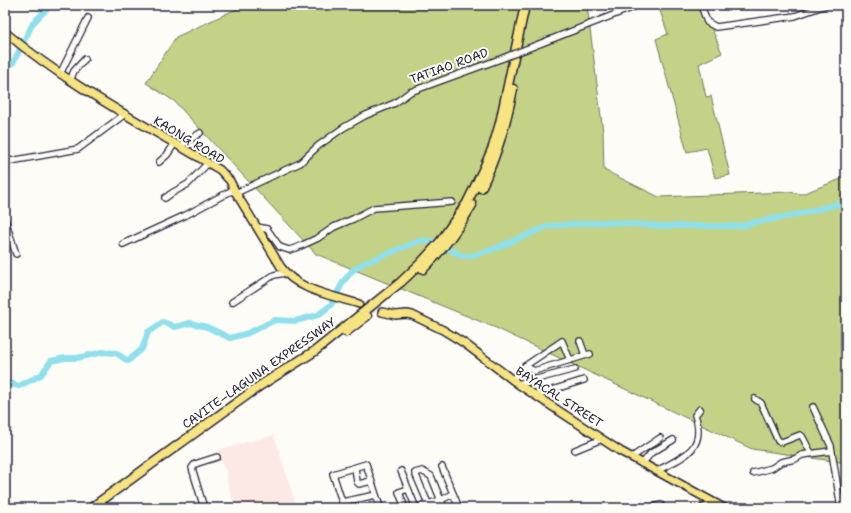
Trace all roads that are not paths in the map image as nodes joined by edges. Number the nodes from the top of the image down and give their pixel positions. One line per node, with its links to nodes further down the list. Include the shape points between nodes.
1 (525, 5): 21 (highway, CAVITE–LAGUNA EXPRESSWAY, via 500,123 476,186)
2 (530, 5): 21 (highway, CAVITE–LAGUNA EXPRESSWAY, via 506,125 498,150 488,174)
3 (639, 5): 17 (street, TATIAO ROAD, bridge, via 410,92 343,128 300,163)
4 (701, 5): 5 (street, via 708,22 716,27 795,16)
5 (826, 5)
6 (88, 18): 9 (street)
7 (5, 32): 9 (main road, KAONG ROAD)
8 (85, 59): 10 (street, via 74,71)
9 (60, 74): 10 (main road, KAONG ROAD)
10 (70, 81): 11 (main road, KAONG ROAD)
11 (125, 114): 13 (main road, KAONG ROAD); 14 (street, via 78,149)
12 (200, 133): 13 (street)
13 (178, 145): 15 (street); 16 (main road, KAONG ROAD)
14 (5, 162)
15 (159, 162)
16 (208, 163): 17 (main road, KAONG ROAD, via 220,170); 18 (street, via 188,184)
17 (236, 193): 22 (main road, KAONG ROAD); 23 (street, TATIAO ROAD, via 226,193)
18 (165, 198)
19 (452, 202): 22 (street, via 374,208 334,227 318,238 289,250 280,247 267,229)
20 (5, 220): 24 (street)
21 (457, 225): 26 (highway, CAVITE–LAGUNA EXPRESSWAY)
22 (257, 227): 25 (main road, KAONG ROAD)
23 (124, 244)
24 (16, 254)
25 (277, 260): 27 (main road, KAONG ROAD); 28 (street)
26 (424, 264): 63 (highway, CAVITE–LAGUNA EXPRESSWAY, via 315,350 246,395); 64 (highway, CAVITE–LAGUNA EXPRESSWAY, via 398,292 327,348 257,393)
27 (285, 273): 28 (street); 30 (main road, KAONG ROAD, via 298,283)
28 (274, 275): 29 (street)
29 (232, 302)
30 (358, 304)
31 (382, 312): 37 (main road, BAYACAL STREET, via 412,315 443,330)
32 (580, 341): 33 (street, via 588,355)
33 (570, 360): 34 (street, via 534,371); 34 (street, via 562,341)
34 (525, 366): 37 (street)
35 (575, 369): 37 (street)
36 (584, 380): 38 (street)
37 (515, 382): 38 (main road, BAYACAL STREET)
38 (536, 395): 43 (main road, BAYACAL STREET)
39 (755, 399): 47 (street, via 762,404 778,441 782,442 800,435)
40 (813, 407): 46 (street, via 828,438)
41 (700, 409): 54 (street, via 695,415 699,425 697,440 689,454)
42 (660, 438): 49 (street)
43 (602, 439): 45 (street); 49 (main road, BAYACAL STREET)
44 (673, 440): 50 (street, via 651,453)
45 (575, 450)
46 (831, 451): 47 (street); 75 (street)
47 (811, 453): 55 (street)
48 (217, 457): 65 (street, via 195,464 192,468)
49 (632, 457): 50 (main road, BAYACAL STREET)
50 (642, 464): 54 (main road, BAYACAL STREET)
51 (442, 467): 59 (street)
52 (355, 468): 56 (street, via 359,484); 56 (street, via 366,464); 58 (street, via 334,474 342,502)
53 (401, 471): 57 (street)
54 (657, 471): 61 (main road, BAYACAL STREET)
55 (753, 473)
56 (371, 481): 58 (street)
57 (408, 489): 67 (street, via 399,492); 68 (street)
58 (376, 494): 66 (street)
59 (453, 494): 60 (street); 70 (street)
60 (441, 500): 62 (street); 62 (street, via 431,476 422,471 414,474); 69 (street)
61 (717, 504): 73 (main road); 74 (main road, BAYACAL STREET)
62 (429, 506): 68 (street)
63 (91, 508)
64 (100, 508)
65 (204, 508)
66 (379, 508)
67 (405, 508)
68 (415, 508)
69 (444, 508)
70 (459, 508)
71 (648, 508): 72 (street, via 661,505)
72 (662, 508)
73 (703, 508)
74 (724, 508)
75 (841, 508)

